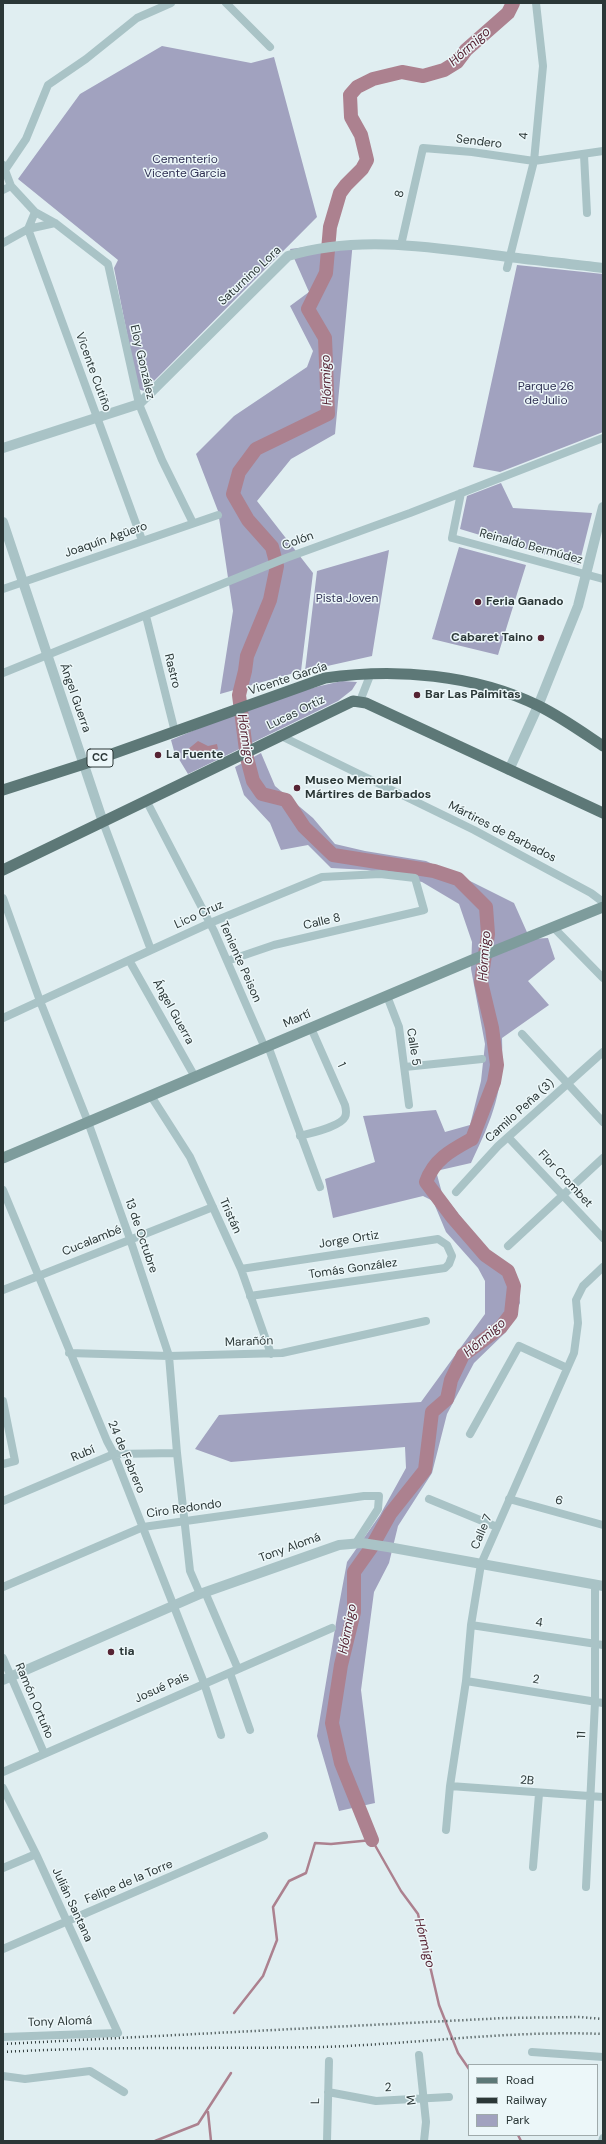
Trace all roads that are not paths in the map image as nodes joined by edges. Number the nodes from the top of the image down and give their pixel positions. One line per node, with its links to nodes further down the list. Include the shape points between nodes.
1 (171, 3): 9 (street, via 137,18 86,59 48,85 26,139)
2 (226, 3): 4 (street)
3 (536, 3): 8 (street, 4, via 543,66)
4 (270, 47)
5 (423, 148): 8 (street, Sendero); 17 (street, 8)
6 (603, 151): 7 (street, Sendero)
7 (584, 155): 8 (street, Sendero); 13 (street)
8 (534, 161): 18 (street, 4)
9 (4, 167): 10 (street)
10 (11, 186): 11 (street); 12 (street)
11 (3, 190)
12 (34, 212): 14 (street); 15 (street)
13 (587, 213)
14 (55, 223): 15 (street); 21 (street, Eloy González, via 108,264)
15 (28, 229): 16 (street); 22 (street, Vicente Cutiño)
16 (3, 243)
17 (401, 245): 18 (street, Saturnino Lora); 21 (street, Saturnino Lora, via 335,245 312,248 288,256)
18 (510, 257): 19 (street, 4); 20 (street, Saturnino Lora)
19 (508, 268)
20 (603, 268)
21 (139, 404): 22 (street, Saturnino Lora); 30 (street, Eloy González, via 162,460)
22 (98, 418): 24 (street, Saturnino Lora); 31 (street, Vicente Cutiño)
23 (603, 438): 25 (street, Colón)
24 (3, 448)
25 (461, 493): 32 (street, Reinaldo Bermúdez, via 452,538); 36 (street, Colón, via 260,568)
26 (603, 507): 28 (street)
27 (218, 515): 30 (street, Joaquín Agüero)
28 (602, 518): 32 (street)
29 (3, 522): 34 (street, Ángel Guerra)
30 (193, 523): 31 (street, Joaquín Agüero)
31 (142, 540): 34 (street, Joaquín Agüero)
32 (586, 575): 33 (street, Reinaldo Bermúdez); 41 (street, via 578,606)
33 (603, 579)
34 (23, 582): 35 (street, Joaquín Agüero); 37 (street, Ángel Guerra)
35 (5, 588)
36 (146, 616): 37 (street, Colón); 42 (street, Rastro)
37 (47, 655): 38 (street, Colón); 45 (street, Ángel Guerra)
38 (3, 673)
39 (371, 673): 40 (street); 41 (main road, Vicente García / CC, via 422,675 459,680); 42 (main road, Vicente García / CC, via 325,678)
40 (360, 701): 43 (main road, Lucas Ortiz, via 347,703); 46 (main road)
41 (538, 706): 44 (main road, Vicente García / CC, via 576,727); 46 (street)
42 (175, 732): 45 (main road, Vicente García / CC)
43 (280, 736): 48 (main road, Lucas Ortiz); 53 (street, Mártires de Barbados, via 474,830 591,893)
44 (603, 746)
45 (84, 764): 47 (main road, Vicente García / CC); 50 (street, Ángel Guerra)
46 (509, 770): 49 (main road)
47 (3, 790)
48 (147, 802): 50 (main road, Lucas Ortiz); 56 (street, Teniente Peison)
49 (603, 813)
50 (103, 822): 51 (main road, Lucas Ortiz); 58 (street, Ángel Guerra)
51 (3, 870)
52 (3, 898): 63 (street, 13 de Octubre)
53 (603, 902)
54 (603, 907): 57 (main road, Martí)
55 (424, 910): 56 (street, Lico Cruz, via 415,878 380,874 322,876); 60 (street, Calle 8, via 274,945)
56 (210, 923): 58 (street, Lico Cruz); 60 (street, Teniente Peison)
57 (553, 927): 61 (street); 62 (main road, Martí)
58 (150, 950): 59 (street, Lico Cruz)
59 (129, 960): 63 (street, Lico Cruz); 71 (street, Ángel Guerra)
60 (227, 961): 67 (street, Teniente Peison)
61 (603, 978)
62 (387, 996): 65 (main road, Martí); 70 (street, Calle 5, via 398,1027)
63 (40, 1001): 64 (street, Lico Cruz); 75 (street, 13 de Octubre)
64 (3, 1018)
65 (311, 1028): 67 (main road, Martí); 77 (street, 1, via 345,1105 346,1114 338,1123)
66 (522, 1034): 72 (street)
67 (266, 1047): 71 (main road, Martí); 77 (street, Teniente Peison)
68 (603, 1052): 72 (street, Camilo Peña (3))
69 (482, 1058): 70 (street)
70 (405, 1067): 74 (street, Calle 5)
71 (195, 1077): 73 (main road, Martí)
72 (568, 1084): 76 (street); 78 (street, Camilo Peña (3))
73 (151, 1096): 75 (main road, Martí); 85 (street, Tristán, via 190,1157)
74 (409, 1105)
75 (88, 1122): 79 (main road, Martí); 87 (street, 13 de Octubre)
76 (603, 1122)
77 (300, 1136): 81 (street, Teniente Peison)
78 (508, 1137): 83 (street, Camilo Peña (3)); 84 (street, Flor Crombet)
79 (3, 1158)
80 (603, 1158): 84 (street)
81 (320, 1187)
82 (3, 1190): 92 (street, 24 de Febrero)
83 (456, 1192)
84 (564, 1194): 86 (street, Flor Crombet); 88 (street)
85 (213, 1207): 87 (street, Cucalambé); 91 (street, Tristán)
86 (603, 1238)
87 (130, 1239): 92 (street, Cucalambé); 98 (street, 13 de Octubre)
88 (508, 1246)
89 (452, 1256): 91 (street, Jorge Ortiz, via 447,1245 438,1239); 94 (street, Tomás González, via 445,1268)
90 (603, 1267): 99 (street, Calle 7, via 583,1286 576,1300 578,1323 574,1353)
91 (241, 1269): 94 (street, Tristán)
92 (37, 1276): 93 (street, Cucalambé); 96 (street, 24 de Febrero)
93 (3, 1290)
94 (250, 1296): 97 (street, Tristán)
95 (426, 1321): 97 (street, Marañón)
96 (69, 1354): 98 (street, Marañón); 103 (street, 24 de Febrero)
97 (271, 1354): 98 (street, Marañón)
98 (169, 1356): 102 (street, 13 de Octubre)
99 (567, 1368): 101 (street, via 519,1346); 106 (street, Calle 7)
100 (3, 1401): 104 (street, via 15,1460)
101 (470, 1434)
102 (177, 1453): 103 (street, Rubí); 108 (street, 13 de Octubre)
103 (114, 1454): 107 (street, Rubí); 110 (street, 24 de Febrero)
104 (3, 1464)
105 (429, 1499): 111 (street)
106 (509, 1499): 109 (street, 6); 111 (street, Calle 7)
107 (3, 1501)
108 (184, 1521): 110 (street, Ciro Redondo); 112 (street, Ciro Redondo, via 379,1496 378,1509); 116 (street, 13 de Octubre, via 190,1571)
109 (603, 1525)
110 (143, 1527): 115 (street, Ciro Redondo); 117 (street, 24 de Febrero)
111 (497, 1527): 113 (street, Calle 7)
112 (359, 1543): 113 (street, Tony Alomá); 116 (street, Tony Alomá, via 327,1548)
113 (481, 1564): 114 (street, Tony Alomá); 118 (street, Calle 7)
114 (599, 1585): 120 (street, 11)
115 (3, 1587)
116 (203, 1593): 117 (street, Tony Alomá); 122 (street, 13 de Octubre)
117 (173, 1605): 124 (street, Tony Alomá); 126 (street, 24 de Febrero)
118 (471, 1625): 120 (street, 4); 125 (street, Calle 7)
119 (332, 1628): 122 (street, Josué País)
120 (599, 1644): 127 (street, 11)
121 (3, 1658): 124 (street, Ramón Ortuño)
122 (238, 1670): 123 (street, Josué País)
123 (230, 1673): 126 (street, Josué País); 128 (street)
124 (7, 1679): 130 (street, Ramón Ortuño)
125 (466, 1680): 127 (street, 2); 132 (street, Calle 7)
126 (204, 1683): 129 (street, 24 de Febrero); 130 (street, Josué País)
127 (599, 1703): 135 (street, 11)
128 (250, 1730)
129 (221, 1735)
130 (44, 1753): 131 (street, Josué País)
131 (3, 1772)
132 (450, 1786): 134 (street, 2B); 137 (street, Calle 7)
133 (3, 1788): 139 (street, Julián Santana)
134 (539, 1794): 135 (street, 2B); 140 (street)
135 (591, 1797): 136 (street, 2B); 142 (street, 11)
136 (603, 1797)
137 (446, 1830)
138 (264, 1836): 143 (street, Felipe de la Torre)
139 (36, 1854): 141 (street); 143 (street, Julián Santana)
140 (533, 1867)
141 (3, 1868)
142 (586, 1887)
143 (67, 1922): 144 (street, Felipe de la Torre); 145 (street, Julián Santana)
144 (3, 1949)
145 (118, 2033): 146 (street, Tony Alomá)
146 (3, 2037)
147 (532, 2052): 149 (street)
148 (419, 2055): 155 (street, M)
149 (603, 2057)
150 (329, 2061): 153 (street, L)
151 (3, 2076): 152 (street, via 25,2079 90,2072)
152 (124, 2092)
153 (328, 2092): 155 (street, 2, via 376,2101); 157 (street, L)
154 (449, 2097): 155 (street, 2)
155 (424, 2099): 158 (street, M)
156 (603, 2138): 159 (street)
157 (327, 2141)
158 (424, 2141)
159 (602, 2141)

